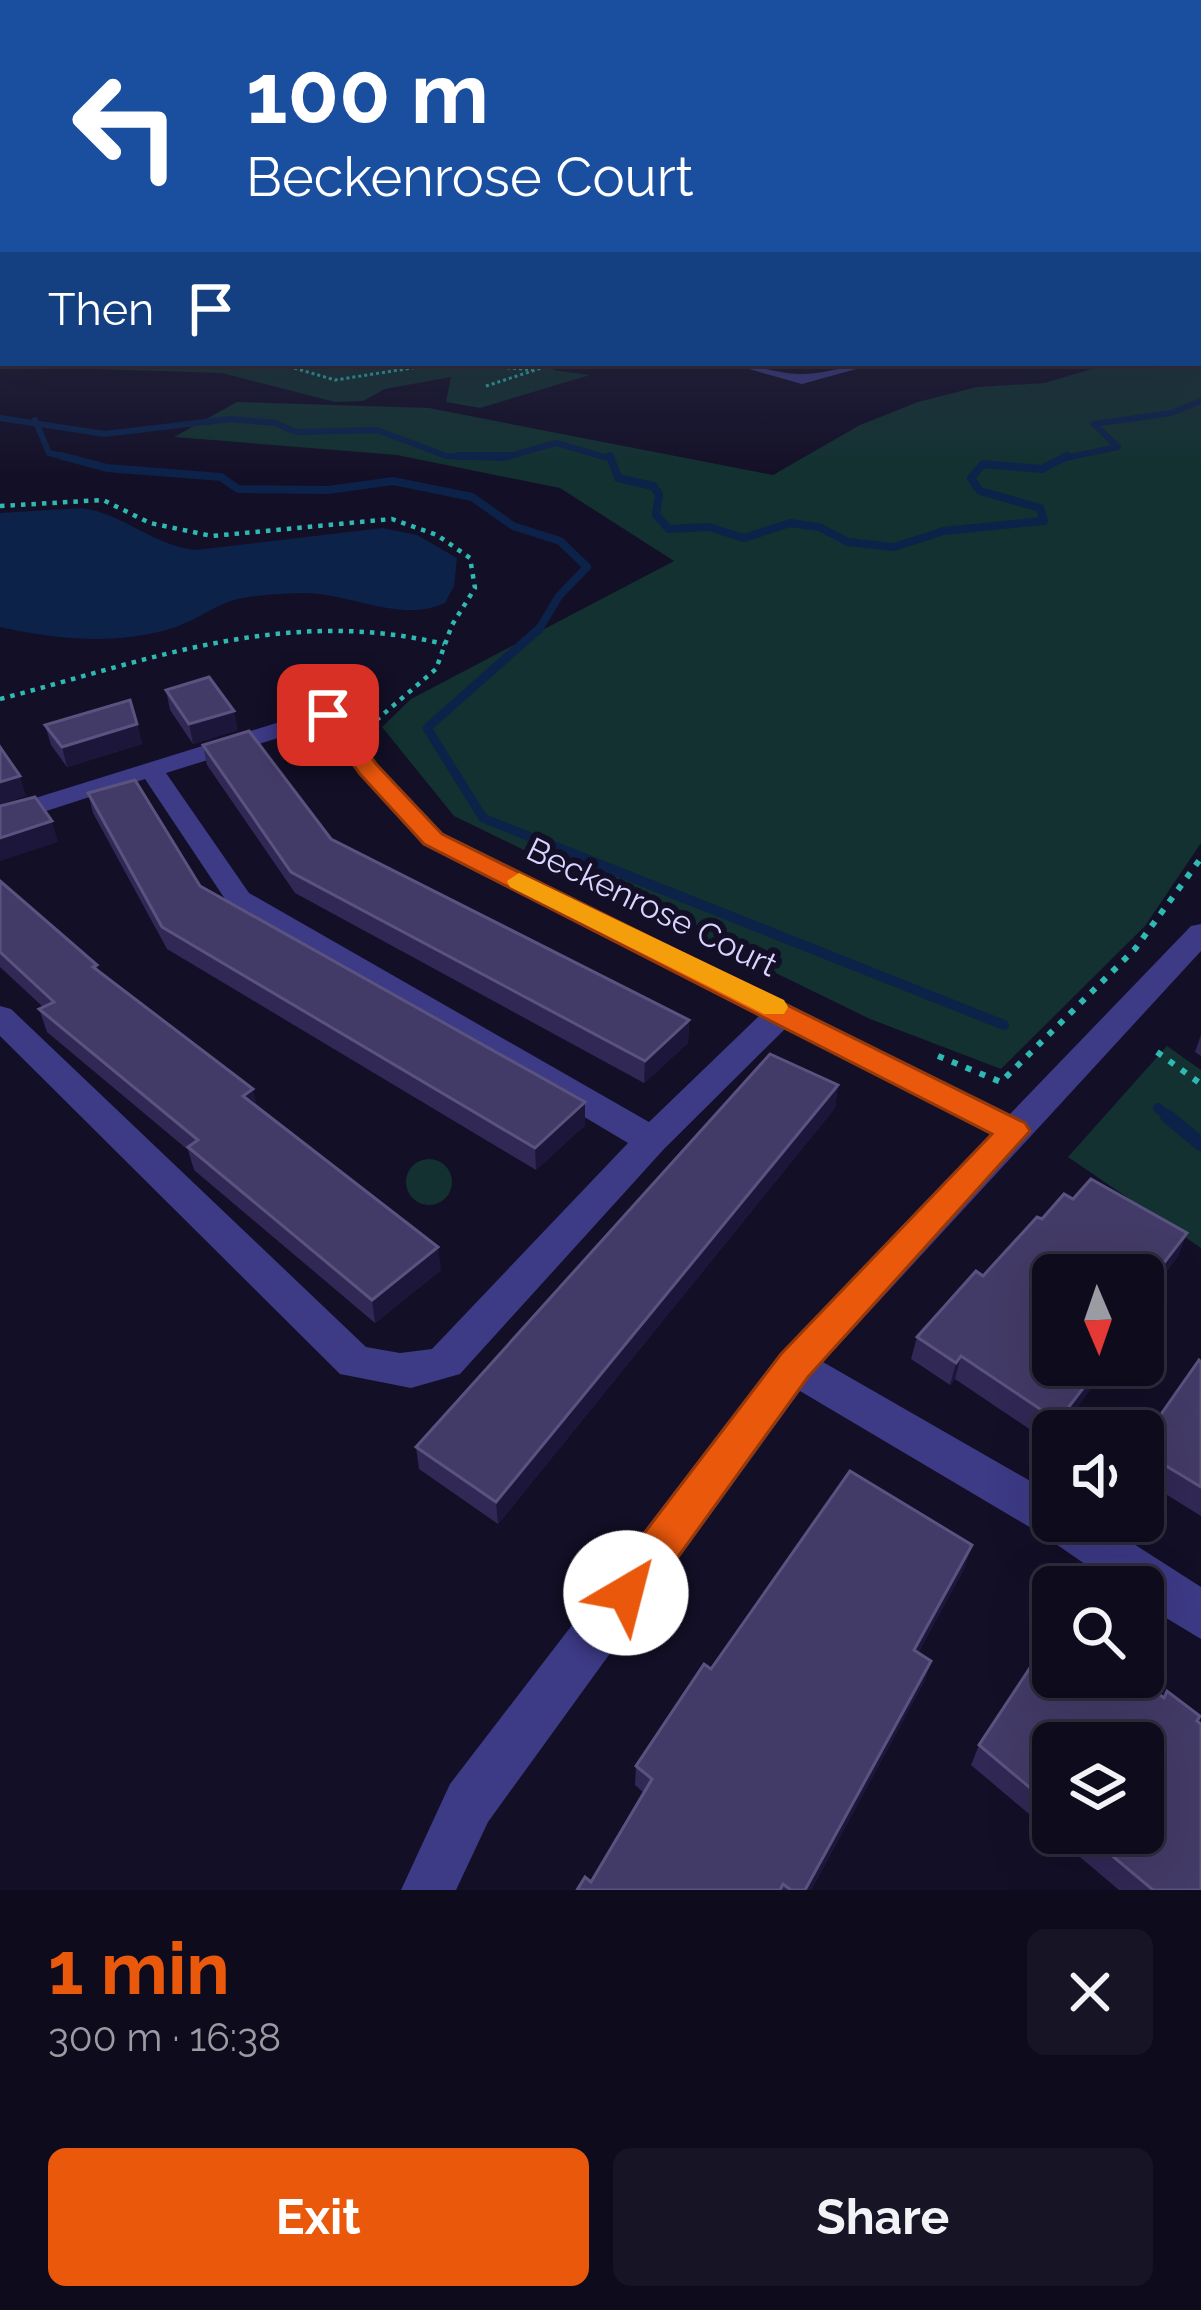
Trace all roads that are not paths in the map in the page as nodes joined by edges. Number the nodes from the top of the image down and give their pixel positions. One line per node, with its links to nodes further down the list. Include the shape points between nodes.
1 (749, 366): 2 (street, via 811,379)
2 (860, 366)
3 (343, 684): 4 (street)
4 (328, 715): 5 (street); 8 (street, Beckenrose Court, via 433,839)
5 (151, 770): 6 (street); 11 (street, via 239,898)
6 (0, 818)
7 (1201, 933): 10 (street)
8 (783, 1012): 10 (street, Beckenrose Court); 11 (street)
9 (0, 1017): 11 (street, via 354,1362 392,1372 446,1362)
10 (1014, 1131): 12 (street)
11 (652, 1141)
12 (794, 1366): 13 (street); 16 (street, via 469,1804)
13 (1032, 1505)
14 (1091, 1542): 15 (street)
15 (1201, 1615)
16 (428, 1890)

